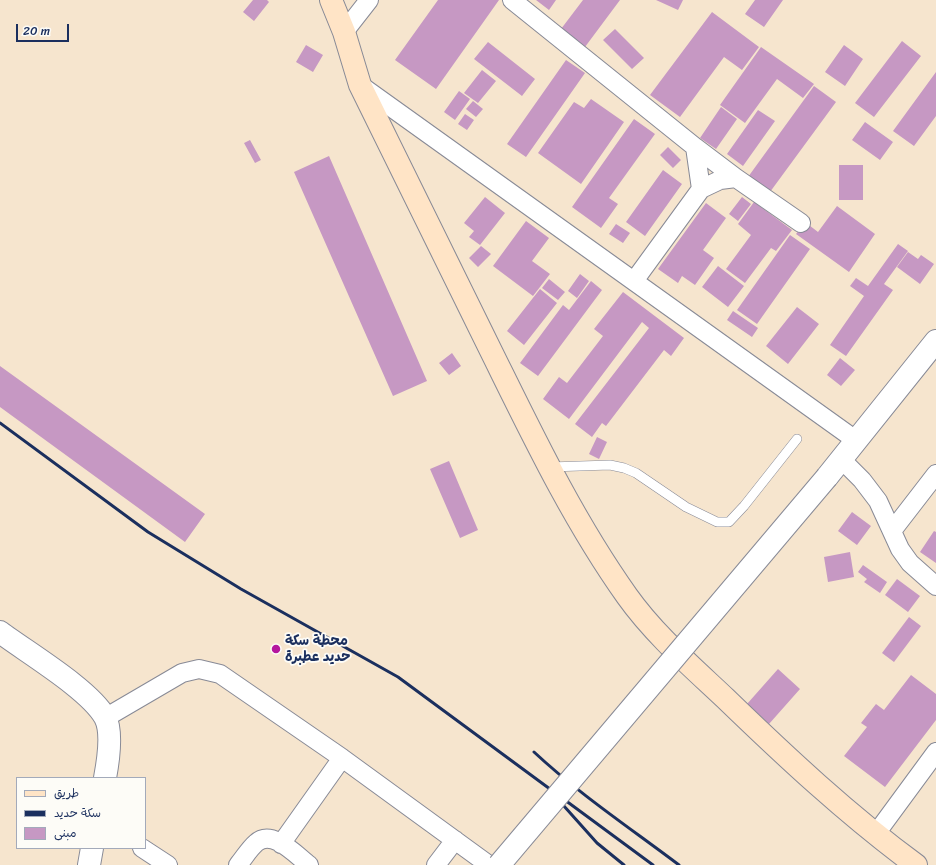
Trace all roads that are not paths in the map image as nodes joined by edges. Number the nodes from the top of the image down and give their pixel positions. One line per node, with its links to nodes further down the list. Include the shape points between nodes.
1 (331, 0): 4 (main road)
2 (369, 0): 4 (street)
3 (512, 0): 6 (street)
4 (344, 32): 5 (main road)
5 (360, 85): 10 (street); 15 (main road)
6 (695, 147): 7 (street); 8 (street)
7 (736, 178): 8 (street, via 720,180); 9 (street)
8 (701, 189): 10 (street)
9 (801, 224)
10 (634, 281): 13 (street)
11 (936, 341): 13 (street)
12 (797, 439): 15 (lane, via 729,522 716,522 686,507 624,468 610,465)
13 (857, 441): 14 (street)
14 (841, 459): 17 (street, via 878,501); 35 (street, bridge)
15 (550, 467): 24 (main road, via 579,523 624,592 655,630 787,757)
16 (936, 474): 17 (street)
17 (892, 530): 18 (street, via 900,549 910,563)
18 (936, 586)
19 (0, 632): 20 (street, via 88,696)
20 (106, 718): 22 (street, via 182,673 199,669 220,674); 23 (street, via 110,750)
21 (936, 752): 24 (street)
22 (342, 758): 25 (street); 26 (street)
23 (105, 777)
24 (874, 834): 36 (main road)
25 (455, 840): 33 (street); 34 (street)
26 (281, 844): 31 (street, via 272,838 265,838 257,842); 32 (street)
27 (92, 849): 29 (street)
28 (144, 849): 30 (street)
29 (89, 865)
30 (168, 865)
31 (238, 865)
32 (308, 865)
33 (436, 865)
34 (489, 865)
35 (499, 865)
36 (916, 865)

